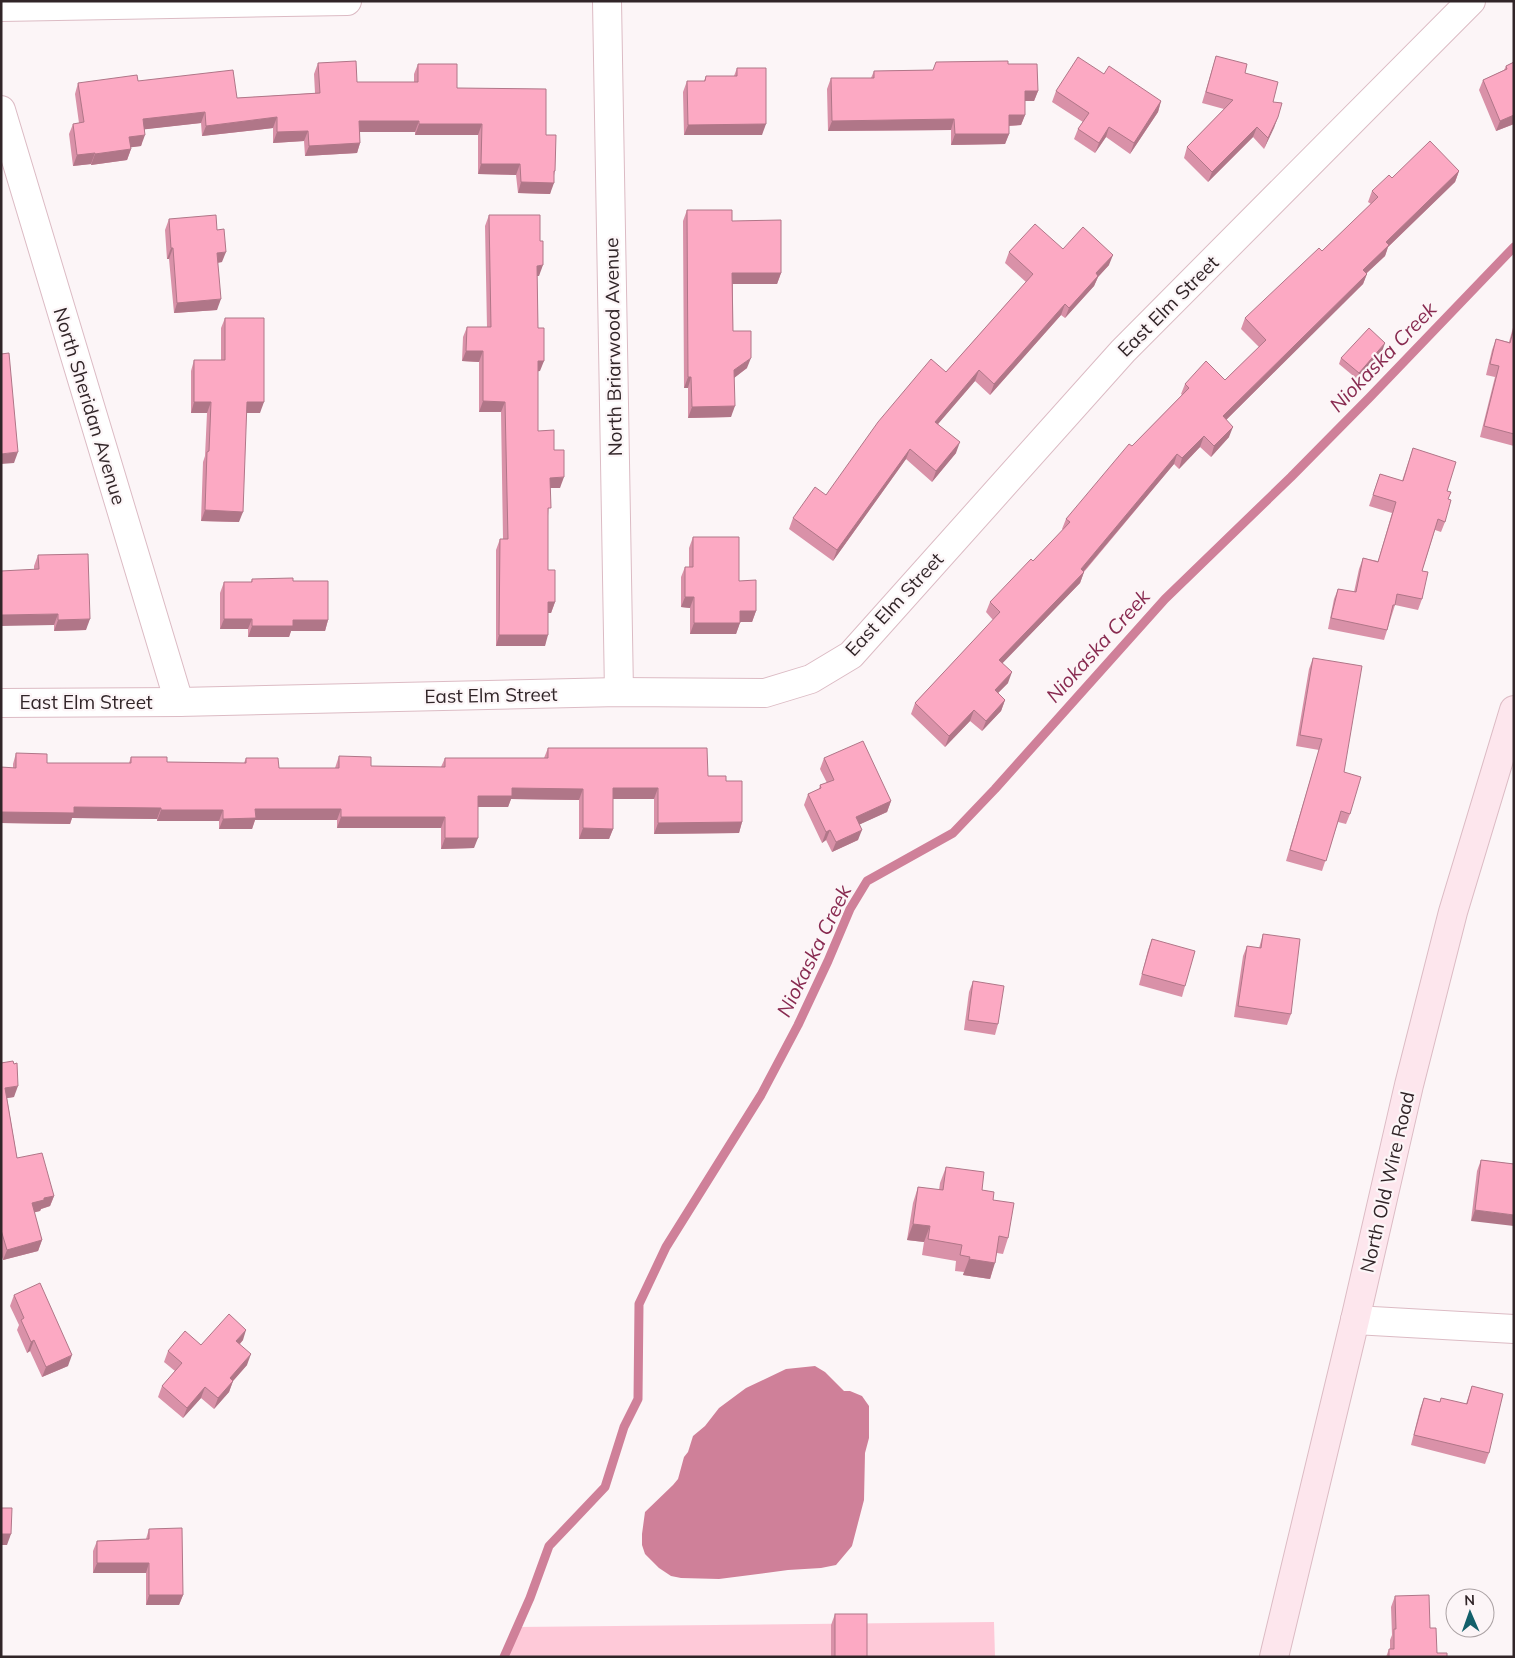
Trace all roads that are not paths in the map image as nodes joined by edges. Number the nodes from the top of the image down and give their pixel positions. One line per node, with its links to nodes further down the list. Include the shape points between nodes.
1 (346, 1): 4 (street)
2 (607, 1): 6 (street, North Briarwood Avenue)
3 (1471, 1): 6 (street, East Elm Street, via 1123,352 852,655 811,679 765,693)
4 (1, 7)
5 (1, 110): 7 (street, North Sheridan Avenue)
6 (619, 692): 7 (street, East Elm Street)
7 (178, 702): 8 (street, East Elm Street)
8 (1, 703)
9 (1514, 710): 10 (street, North Old Wire Road, via 1453,912)
10 (1355, 1320): 11 (street); 12 (street, North Old Wire Road)
11 (1514, 1329)
12 (1274, 1657)

